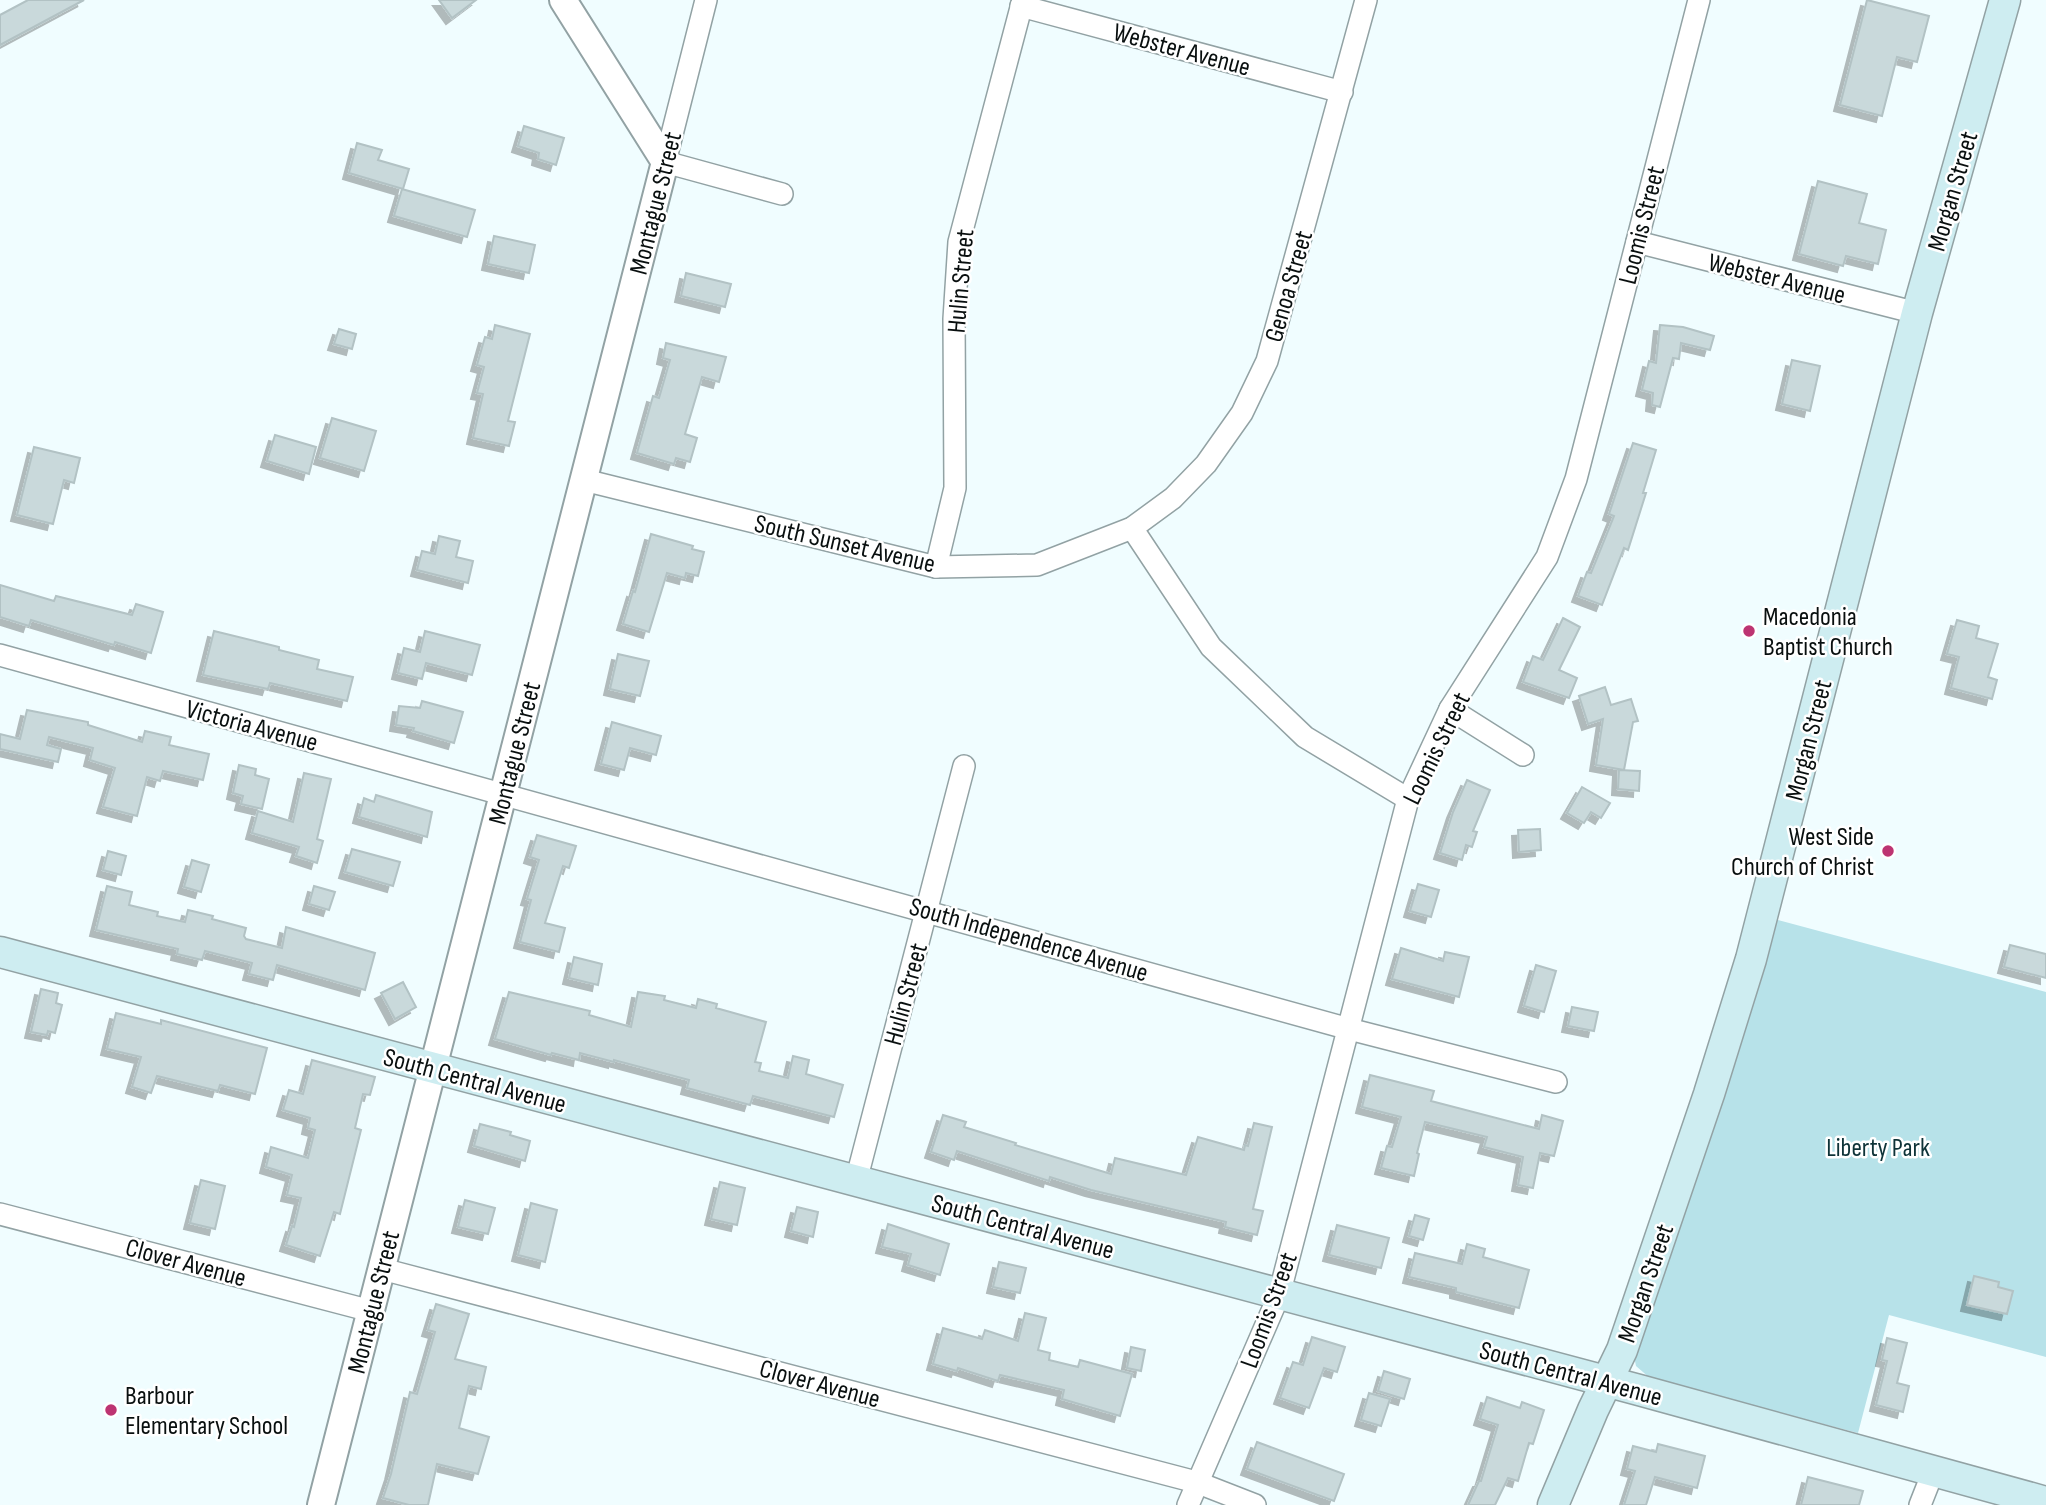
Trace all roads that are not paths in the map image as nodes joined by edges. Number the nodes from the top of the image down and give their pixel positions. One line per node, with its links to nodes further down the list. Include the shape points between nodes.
1 (562, 0): 8 (street)
2 (706, 0): 8 (street, Montague Street)
3 (1366, 0): 7 (street, Genoa Street)
4 (1699, 0): 10 (street, Loomis Street)
5 (2005, 0): 11 (main road, Morgan Street)
6 (1022, 3): 7 (street, Webster Avenue); 14 (street, Hulin Street, via 958,242 955,488)
7 (1342, 92): 13 (street, Genoa Street, via 1267,361 1242,413 1206,464)
8 (665, 162): 9 (street); 12 (street, Montague Street)
9 (782, 194)
10 (1637, 242): 11 (street, Webster Avenue); 16 (street, Loomis Street, via 1576,479 1547,557)
11 (1917, 313): 31 (main road, Morgan Street, via 1751,959 1655,1255)
12 (584, 480): 14 (street, South Sunset Avenue); 19 (street, Montague Street)
13 (1132, 528): 14 (street, South Sunset Avenue, via 1037,565); 20 (street, via 1211,647 1305,737)
14 (936, 566)
15 (0, 655): 19 (street, Victoria Avenue)
16 (1450, 709): 17 (street); 20 (street, Loomis Street)
17 (1523, 755)
18 (964, 766): 21 (street, Hulin Street)
19 (503, 795): 21 (street, South Independence Avenue); 24 (street, Montague Street)
20 (1408, 799): 23 (street, Loomis Street)
21 (927, 911): 23 (street, South Independence Avenue); 26 (street, Hulin Street)
22 (0, 952): 24 (main road, South Central Avenue)
23 (1349, 1028): 25 (street, South Independence Avenue); 29 (street, Loomis Street)
24 (433, 1069): 26 (main road, South Central Avenue); 28 (street, Montague Street)
25 (1556, 1082)
26 (856, 1181): 29 (main road, South Central Avenue)
27 (0, 1214): 30 (street, Clover Avenue)
28 (382, 1269): 30 (street, Montague Street); 33 (street, Clover Avenue)
29 (1279, 1295): 31 (main road, South Central Avenue); 33 (street, Loomis Street)
30 (371, 1311): 35 (street, Montague Street)
31 (1607, 1381): 32 (main road, South Central Avenue); 38 (main road, Morgan Street)
32 (1933, 1472): 34 (main road, South Central Avenue); 39 (street)
33 (1196, 1482): 36 (street, Loomis Street); 37 (street, Clover Avenue)
34 (2046, 1502)
35 (321, 1505)
36 (1188, 1505)
37 (1255, 1505)
38 (1553, 1505)
39 (1920, 1505)

